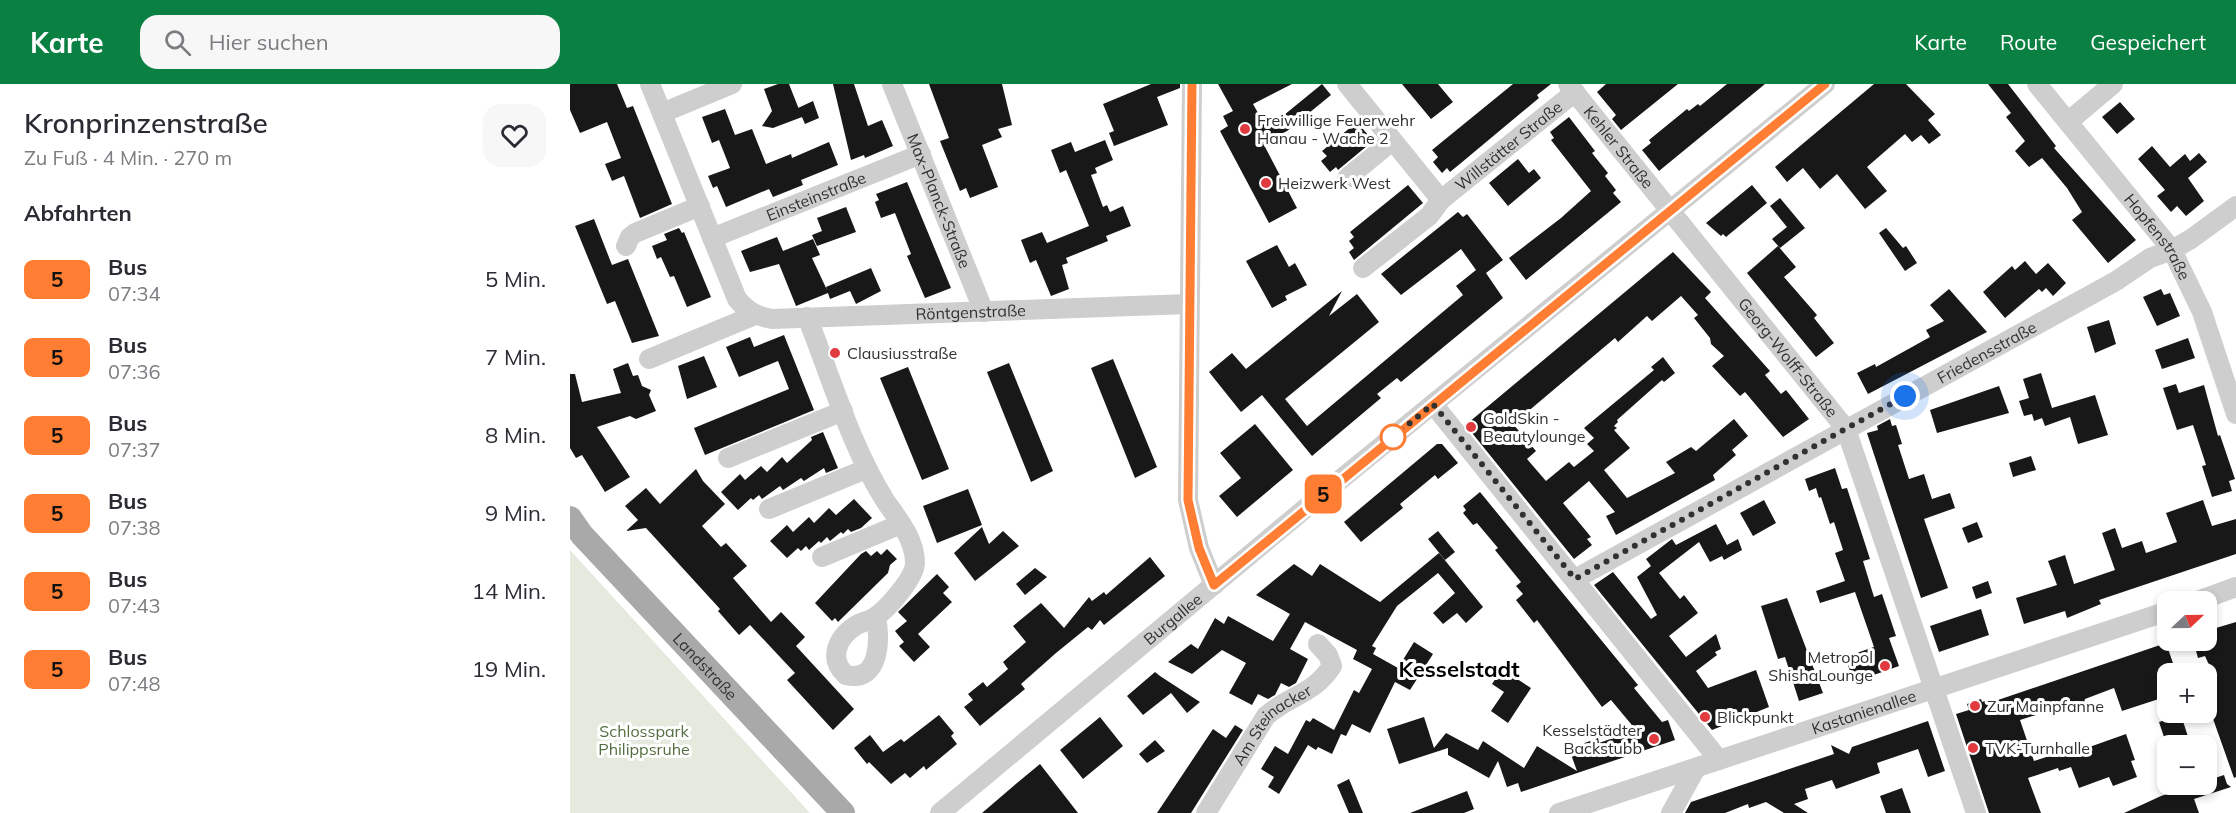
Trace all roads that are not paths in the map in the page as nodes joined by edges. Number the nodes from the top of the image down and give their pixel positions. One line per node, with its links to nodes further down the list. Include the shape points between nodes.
1 (650, 84): 10 (street)
2 (732, 84): 10 (street)
3 (1192, 84): 23 (street)
4 (1347, 84): 12 (street, Willstätter Straße)
5 (1825, 84): 18 (street, Burgallee)
6 (2037, 84): 11 (street, Hopfenstraße)
7 (2113, 84): 11 (street)
8 (894, 86): 13 (street, Max-Planck-Straße)
9 (1572, 88): 15 (street, Willstätter Straße); 18 (street, Kehler Straße)
10 (662, 113): 16 (street)
11 (2069, 121): 21 (street, Hopfenstraße)
12 (1392, 141): 14 (street); 15 (street, Willstätter Straße)
13 (921, 153): 19 (street, Einsteinstraße); 24 (street, Max-Planck-Straße)
14 (1347, 178)
15 (1441, 200): 22 (street, Willstätter Straße, via 1429,216)
16 (700, 206): 19 (street); 20 (street, via 635,233)
17 (2236, 206): 21 (street, Friedensstraße)
18 (1670, 211): 28 (street, Burgallee); 31 (street, Georg-Wolff-Straße)
19 (712, 238): 25 (street, via 737,299)
20 (626, 246)
21 (2172, 250): 30 (street, Hopfenstraße, via 2202,312); 31 (street, Friedensstraße, via 2150,258 2116,281)
22 (1363, 268)
23 (1188, 304): 24 (street, Röntgenstraße); 39 (street, via 1188,500 1199,548)
24 (984, 312): 26 (street, Röntgenstraße)
25 (755, 315): 26 (street, Röntgenstraße, via 772,319); 27 (street, Röntgenstraße)
26 (807, 318): 29 (street)
27 (650, 359)
28 (1433, 404): 38 (street); 39 (street, Burgallee)
29 (843, 411): 32 (street); 33 (street)
30 (2236, 414)
31 (1846, 429): 38 (street, Friedensstraße); 45 (street, Georg-Wolff-Straße)
32 (728, 458)
33 (866, 469): 34 (street); 36 (street)
34 (769, 509)
35 (570, 518): 48 (main road, Landstraße, via 582,536)
36 (901, 524): 37 (street); 43 (street, via 913,549 914,569 910,580)
37 (822, 557)
38 (1575, 579): 46 (street)
39 (1214, 585): 49 (street, Burgallee)
40 (2236, 587): 41 (street)
41 (2217, 594)
42 (2157, 615): 45 (street, Kastanienallee)
43 (876, 617)
44 (1318, 644): 50 (street, Am Steinacker, via 1332,666 1309,691 1280,703 1266,716)
45 (1934, 690): 46 (street, Kastanienallee); 53 (street, Georg-Wolff-Straße)
46 (1719, 760): 47 (street, Kastanienallee)
47 (1696, 768): 51 (street, Kastanienallee); 52 (street)
48 (843, 813)
49 (940, 813)
50 (1206, 813)
51 (1559, 813)
52 (1671, 813)
53 (1976, 813)

